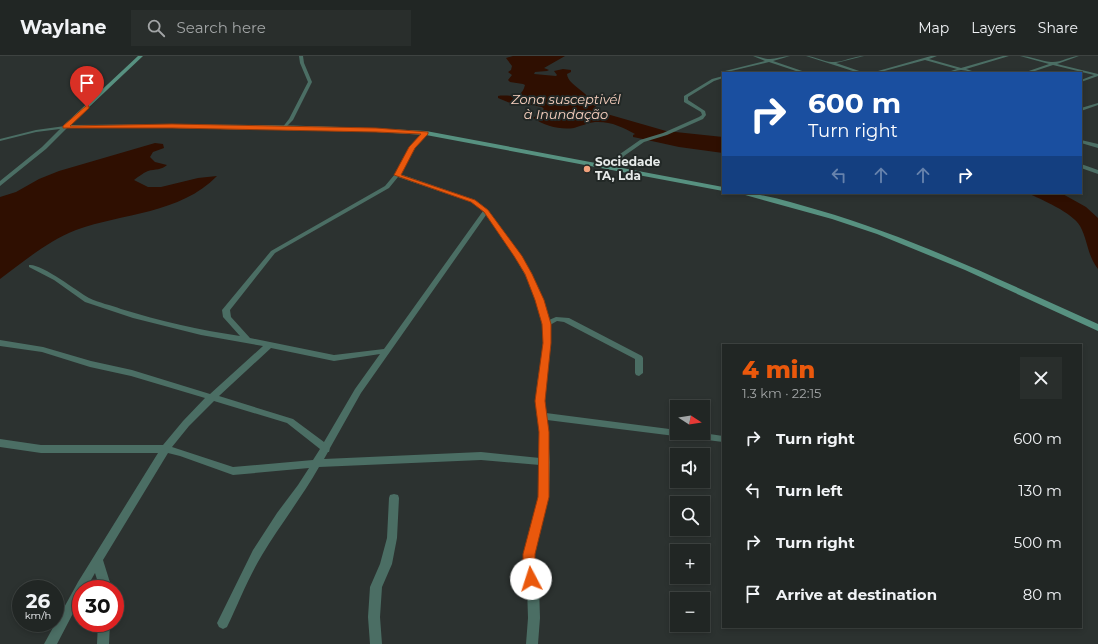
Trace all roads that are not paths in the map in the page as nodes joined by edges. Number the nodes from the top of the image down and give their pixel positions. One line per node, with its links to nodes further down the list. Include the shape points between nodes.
1 (140, 56): 30 (main road)
2 (301, 56): 31 (street, via 310,82 291,120)
3 (755, 56): 13 (street)
4 (788, 56): 13 (street)
5 (808, 56): 14 (street)
6 (862, 56): 14 (street)
7 (915, 56): 12 (street)
8 (935, 56): 12 (street)
9 (1007, 56): 16 (street)
10 (1022, 56): 15 (street)
11 (1077, 56): 15 (street)
12 (925, 59): 16 (street); 20 (street)
13 (768, 61): 17 (street); 18 (street)
14 (833, 64): 19 (street)
15 (1053, 64): 23 (street); 24 (street)
16 (961, 69): 21 (street); 22 (street)
17 (727, 71)
18 (803, 72)
19 (860, 72)
20 (877, 72)
21 (950, 72)
22 (972, 72)
23 (1028, 72)
24 (1098, 75): 26 (street)
25 (722, 77): 39 (street, via 686,96 686,101 703,111 701,118 642,141 622,155)
26 (1082, 81)
27 (1082, 102): 28 (street)
28 (1096, 105): 29 (street)
29 (1082, 110)
30 (65, 127): 31 (main road); 33 (street); 42 (street)
31 (284, 128): 32 (main road)
32 (426, 133): 39 (main road); 41 (street, via 412,147)
33 (0, 140)
34 (1082, 141): 36 (street)
35 (1098, 141): 36 (street)
36 (1091, 144): 37 (street)
37 (1098, 146)
38 (1082, 166): 40 (street)
39 (613, 167): 43 (main road)
40 (1098, 172)
41 (397, 175): 45 (street, via 473,201); 49 (street, via 387,188 283,246 267,258 226,310 226,316)
42 (0, 184)
43 (722, 189)
44 (746, 194): 48 (main road, via 824,213 902,240)
45 (486, 211): 47 (street, via 528,274); 52 (street)
46 (31, 266): 49 (street, via 101,305 201,333)
47 (546, 324): 53 (street, via 561,319 580,326 638,358); 55 (street, via 547,343 540,401)
48 (1098, 328)
49 (247, 340): 51 (street)
50 (0, 343): 54 (street, via 43,350)
51 (269, 345): 52 (street, via 334,358); 54 (street)
52 (386, 351): 59 (street, via 358,391)
53 (639, 373)
54 (211, 397): 58 (street); 59 (street, via 290,421)
55 (543, 416): 56 (street); 60 (street)
56 (722, 439)
57 (0, 443): 58 (street, via 41,449)
58 (165, 449): 61 (street, via 233,471); 63 (street)
59 (326, 449): 61 (street)
60 (545, 462): 61 (street, via 481,456); 70 (street, via 544,497 529,554 534,618)
61 (316, 463): 65 (street, via 257,553)
62 (394, 498): 69 (street, via 392,538 386,564 376,588)
63 (97, 560): 64 (street); 67 (street)
64 (103, 580)
65 (223, 623)
66 (104, 632): 68 (street)
67 (50, 644)
68 (103, 644)
69 (376, 644)
70 (532, 644)

